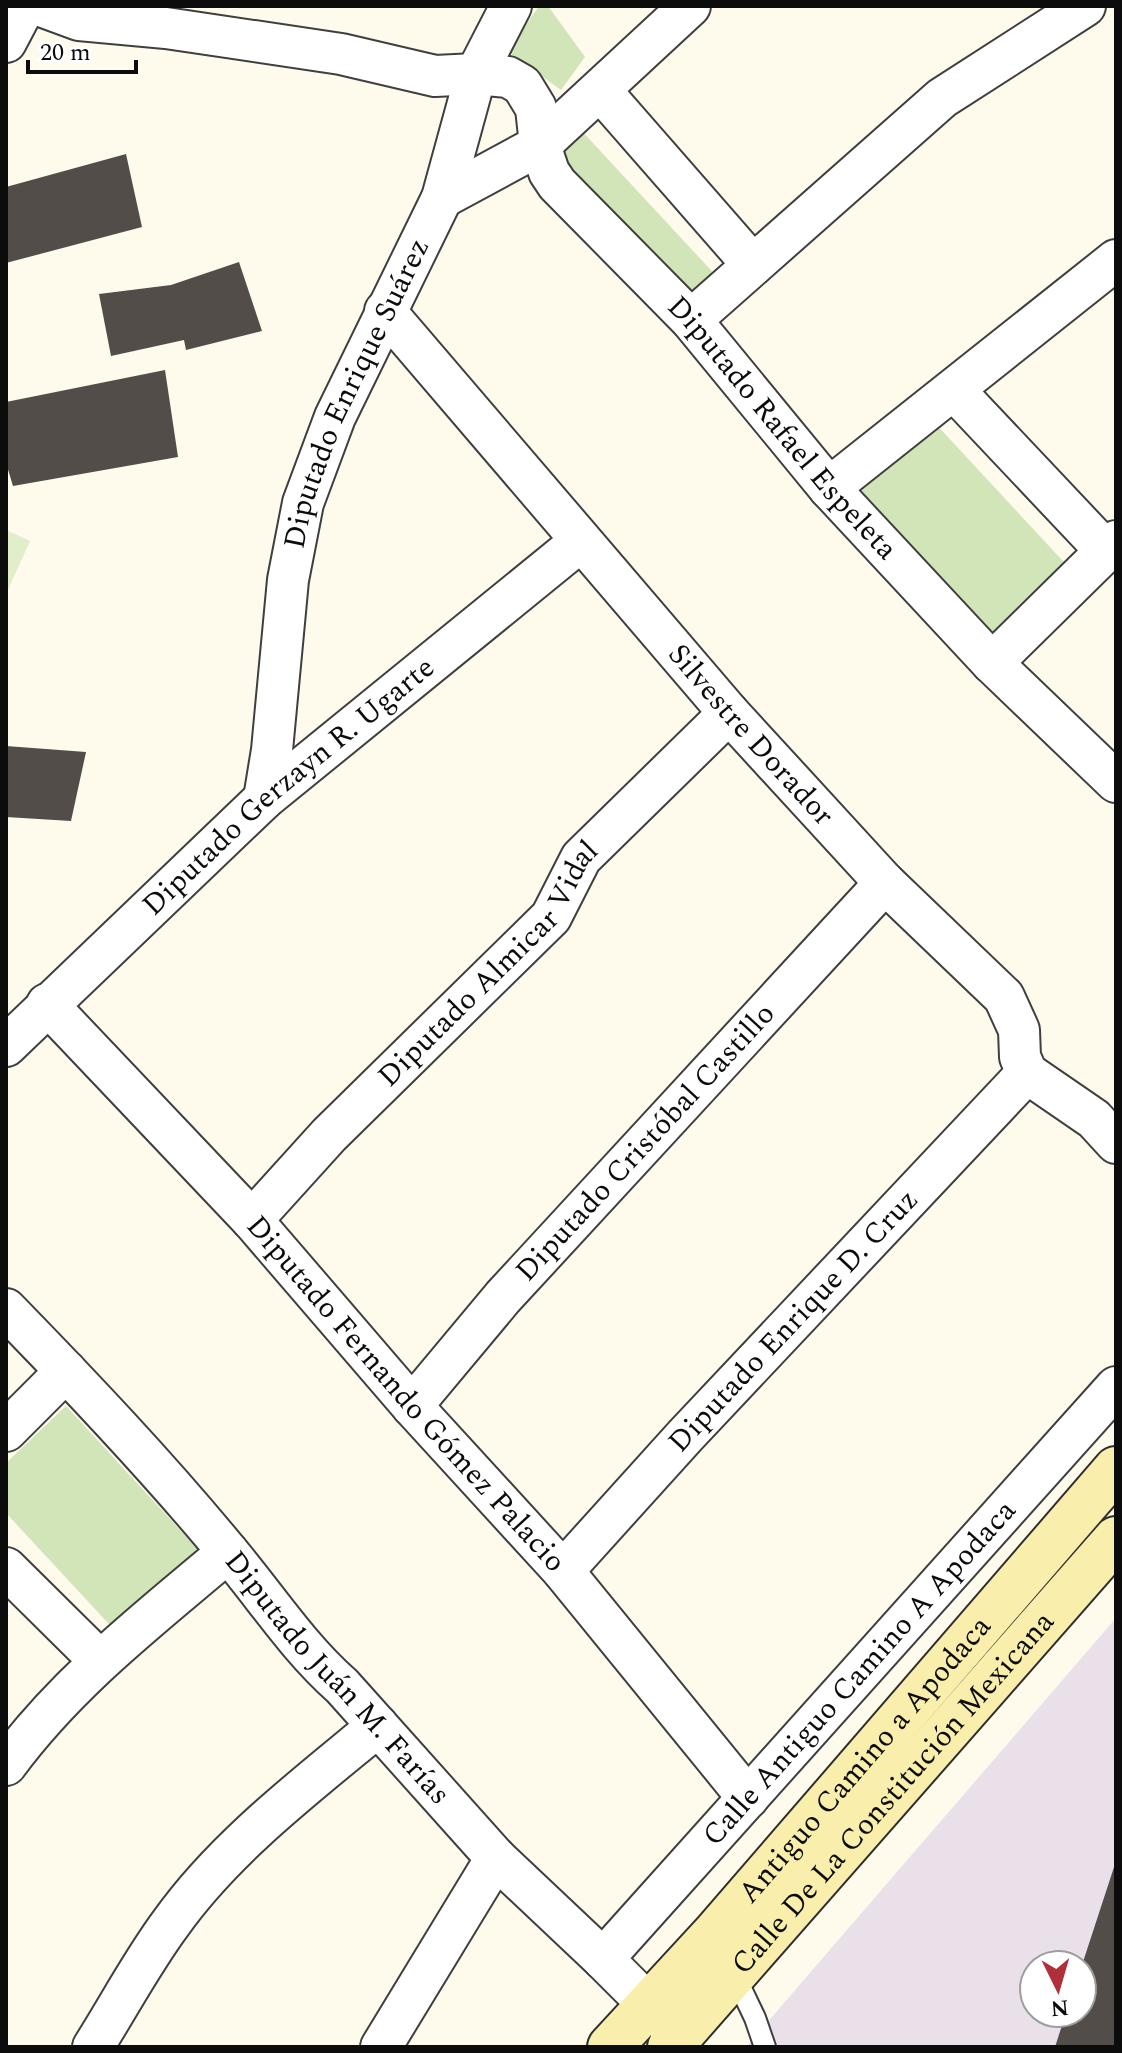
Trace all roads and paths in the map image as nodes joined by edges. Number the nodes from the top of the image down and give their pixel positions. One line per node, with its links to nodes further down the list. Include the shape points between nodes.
1 (25, 6): 7 (street)
2 (41, 6): 6 (street, Diputado Rafael Espeleta, via 79,20)
3 (511, 6): 8 (street, Diputado Enrique Suárez)
4 (690, 6): 9 (street)
5 (1085, 6): 13 (street, via 942,98)
6 (155, 17): 8 (street, Diputado Rafael Espeleta, via 435,76)
7 (6, 42)
8 (476, 74): 10 (street, Diputado Rafael Espeleta, via 508,77 522,85 536,108); 11 (street, Diputado Enrique Suárez)
9 (600, 90): 10 (street); 13 (street)
10 (540, 145): 11 (street); 15 (street, Diputado Rafael Espeleta, via 557,184)
11 (442, 198): 14 (street, Diputado Enrique Suárez)
12 (1116, 260): 16 (street)
13 (753, 265): 15 (street)
14 (385, 311): 18 (street, Silvestre Dorador); 23 (street, Diputado Enrique Suárez, via 335,417 303,503 288,580)
15 (691, 320): 17 (street, Diputado Rafael Espeleta)
16 (954, 390): 17 (street); 19 (street)
17 (829, 488): 20 (street, Diputado Rafael Espeleta)
18 (581, 541): 21 (street, Silvestre Dorador); 23 (street, Diputado Gerzayn R. Ugarte)
19 (1110, 546): 20 (street)
20 (992, 663): 22 (street, Diputado Rafael Espeleta)
21 (729, 713): 24 (street, Silvestre Dorador); 29 (street, Diputado Almicar Vidal, via 581,858 551,917 329,1135)
22 (1116, 782)
23 (264, 799): 25 (street, Diputado Gerzayn R. Ugarte)
24 (885, 883): 27 (street, Silvestre Dorador, via 1004,997 1019,1030); 33 (street, Diputado Cristóbal Castillo, via 503,1297)
25 (47, 1004): 26 (street, Diputado Gerzayn R. Ugarte); 29 (street, Diputado Fernando Gómez Palacio)
26 (6, 1046)
27 (1027, 1073): 28 (street, via 1094,1119); 39 (street, Diputado Enrique D. Cruz)
28 (1116, 1143)
29 (252, 1220): 33 (street, Diputado Fernando Gómez Palacio)
30 (6, 1309): 31 (street, Diputado Juán M. Farías)
31 (66, 1371): 34 (street); 37 (street, Diputado Juán M. Farías)
32 (1116, 1387): 43 (street, Calle Antiguo Camino A Apodaca)
33 (412, 1406): 39 (street, Diputado Fernando Gómez Palacio)
34 (6, 1431)
35 (1116, 1469): 45 (street, Antiguo Camino a Apodaca)
36 (1116, 1539): 45 (street, Calle De La Constitución Mexicana)
37 (228, 1552): 40 (street); 41 (street, Diputado Juán M. Farías, via 313,1661)
38 (6, 1568): 40 (street)
39 (563, 1571): 43 (street, Diputado Fernando Gómez Palacio)
40 (100, 1661): 42 (street, via 36,1725)
41 (378, 1726): 44 (street, Diputado Juán M. Farías); 49 (street, via 261,1825 210,1876 171,1922)
42 (6, 1765)
43 (748, 1798): 46 (street, Calle Antiguo Camino A Apodaca)
44 (496, 1858): 46 (street, Diputado Juán M. Farías); 50 (street)
45 (725, 1952): 47 (street, Antiguo Camino a Apodaca); 48 (street, Calle De La Constitución Mexicana); 52 (lane)
46 (603, 1959): 47 (street, Diputado Juán M. Farías)
47 (646, 2005): 48 (street, Diputado Juán M. Farías); 51 (street, Antiguo Camino a Apodaca)
48 (675, 2041)
49 (93, 2047)
50 (381, 2047)
51 (610, 2047)
52 (765, 2047)

